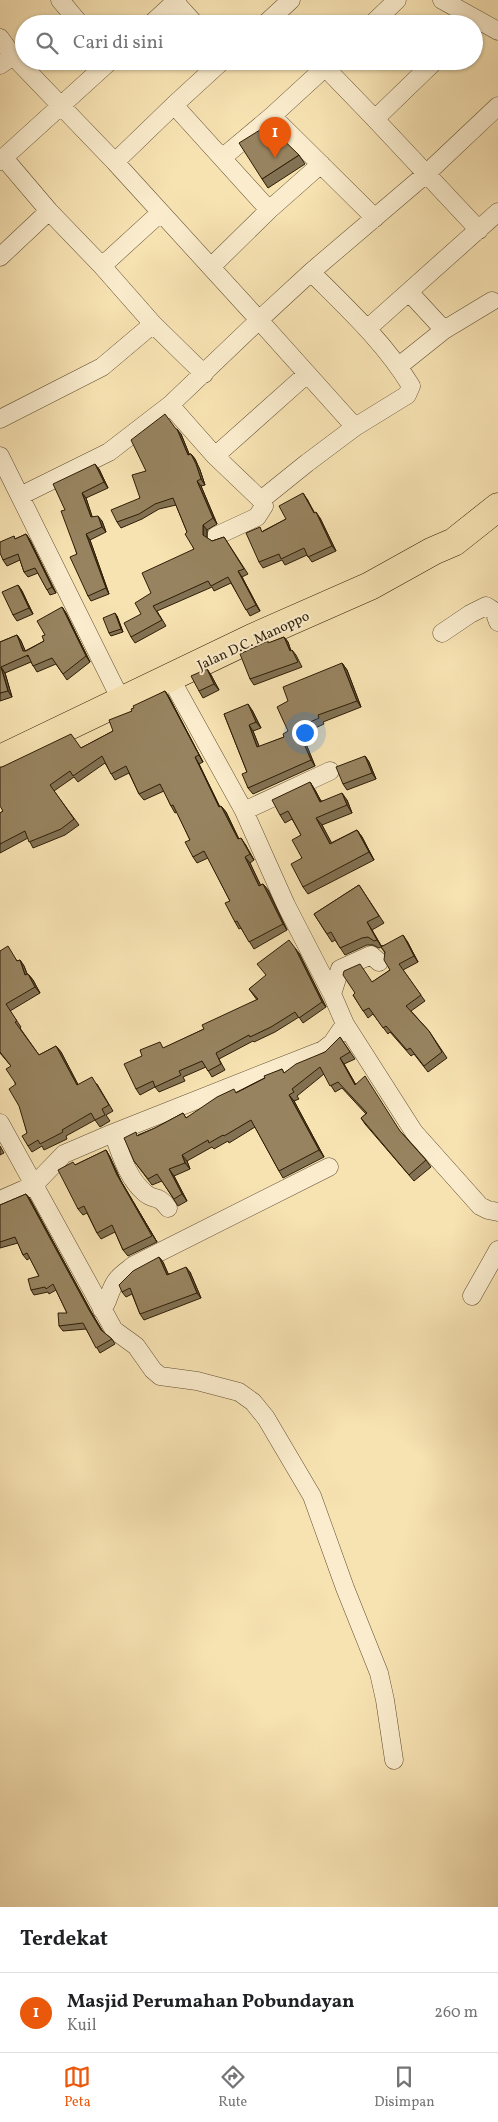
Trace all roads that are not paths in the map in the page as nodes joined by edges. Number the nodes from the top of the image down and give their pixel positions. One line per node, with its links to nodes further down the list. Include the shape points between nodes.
1 (60, 0): 6 (street)
2 (290, 0): 9 (street)
3 (397, 0): 10 (street)
4 (442, 0): 11 (street)
5 (176, 1): 7 (street); 8 (street)
6 (72, 15)
7 (161, 15)
8 (188, 15)
9 (279, 15)
10 (381, 15)
11 (466, 15)
12 (483, 25): 13 (street)
13 (498, 31)
14 (0, 38): 15 (street)
15 (6, 61)
16 (17, 70): 23 (street)
17 (100, 70): 23 (street)
18 (212, 70): 22 (street)
19 (319, 70): 25 (street)
20 (331, 70): 26 (street)
21 (427, 70): 26 (street)
22 (174, 105): 27 (street); 29 (street)
23 (60, 106): 28 (street); 29 (street)
24 (498, 106): 31 (street)
25 (272, 116): 27 (street); 30 (street)
26 (376, 119): 31 (street)
27 (222, 158): 32 (street)
28 (2, 160): 33 (street)
29 (115, 162): 35 (street)
30 (321, 164): 32 (street); 36 (street)
31 (426, 174): 36 (street); 37 (street)
32 (269, 210): 40 (street)
33 (49, 211): 38 (street); 39 (street)
34 (498, 212): 37 (street)
35 (160, 213): 39 (street); 40 (street)
36 (375, 218): 41 (street)
37 (478, 230): 42 (street)
38 (0, 258)
39 (102, 266): 45 (street)
40 (212, 266): 44 (street)
41 (311, 272): 44 (street); 46 (street)
42 (409, 292): 46 (street); 47 (street)
43 (492, 301): 47 (street)
44 (259, 320): 49 (street); 50 (street)
45 (153, 324): 49 (street); 52 (street, via 102,367)
46 (367, 329): 48 (street)
47 (444, 330): 48 (street)
48 (399, 366): 53 (street, via 411,386 409,393)
49 (204, 374): 51 (street)
50 (307, 374): 53 (street); 55 (street)
51 (170, 405): 55 (street); 56 (street, via 110,452)
52 (0, 419)
53 (355, 427): 57 (street)
54 (0, 456): 56 (street)
55 (215, 456): 57 (street)
56 (20, 496): 63 (street)
57 (261, 500): 59 (street, via 264,506 257,517)
58 (498, 507): 62 (highway, Jalan D.C. Manoppo, via 454,542 370,586 252,638)
59 (216, 536)
60 (498, 622): 61 (street, via 494,611 486,606)
61 (442, 633)
62 (170, 679): 63 (highway, Jalan D.C. Manoppo); 66 (street)
63 (121, 700): 64 (highway, Jalan D.C. Manoppo)
64 (0, 759)
65 (330, 771): 66 (street)
66 (244, 811): 68 (street)
67 (379, 962): 68 (street, via 371,955 340,969)
68 (332, 994): 69 (street)
69 (345, 1024): 71 (street, via 323,1050); 76 (street, via 414,1132 480,1206)
70 (0, 1123): 73 (street)
71 (114, 1133): 73 (street, via 64,1154); 75 (street, via 128,1171 146,1194 161,1199)
72 (329, 1167): 79 (street, via 134,1265 116,1281)
73 (34, 1184): 74 (street); 79 (street)
74 (0, 1200)
75 (168, 1208)
76 (498, 1212)
77 (498, 1250): 78 (street)
78 (472, 1296)
79 (102, 1310): 80 (street, via 114,1330 136,1346 160,1376 239,1392 259,1407 312,1496 379,1674)
80 (394, 1760)

